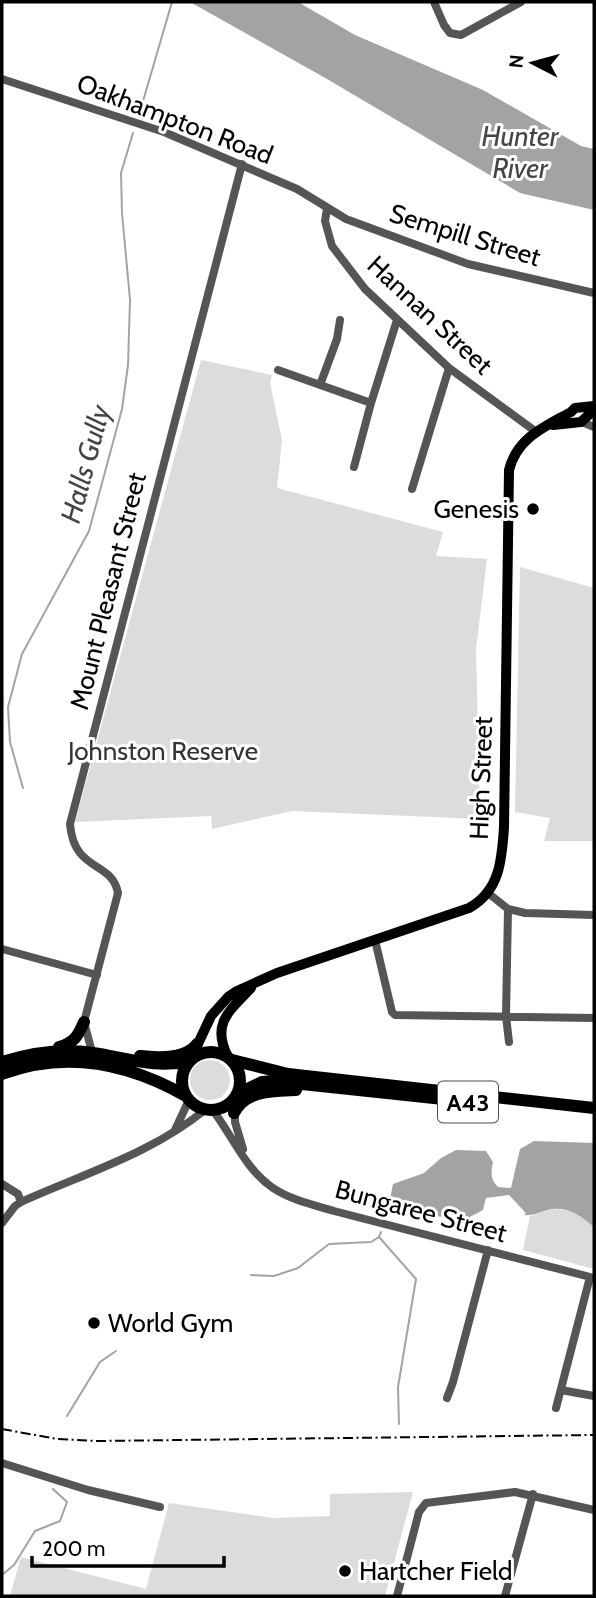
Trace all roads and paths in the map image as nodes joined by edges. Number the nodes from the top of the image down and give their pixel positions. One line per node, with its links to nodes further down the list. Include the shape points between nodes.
1 (435, 2): 2 (street, via 450,33 467,34)
2 (521, 2)
3 (2, 79): 4 (street, Oakhampton Road, via 121,116)
4 (242, 164): 5 (street, Oakhampton Road, via 297,189); 23 (street, Mount Pleasant Street, via 70,824 79,854 114,880 118,893)
5 (327, 209): 6 (street, Sempill Street, via 468,264); 8 (street, Hannan Street, via 325,222 332,246 365,289)
6 (594, 293)
7 (340, 320): 11 (street)
8 (397, 320): 9 (street, Hannan Street); 12 (street)
9 (449, 368): 15 (street, Hannan Street); 17 (street)
10 (278, 370): 11 (street)
11 (320, 385): 12 (street)
12 (371, 403): 16 (street)
13 (584, 414): 14 (street); 15 (main road, High Street)
14 (594, 426)
15 (535, 432): 18 (main road, High Street, via 519,447 509,470 504,827 498,874)
16 (354, 467)
17 (412, 489)
18 (488, 893): 19 (street); 21 (main road, via 469,908)
19 (508, 909): 20 (street); 25 (street)
20 (594, 915)
21 (375, 940): 24 (main road); 25 (street, via 395,1015)
22 (2, 949): 23 (street)
23 (97, 975): 27 (street, Mount Pleasant Street)
24 (256, 984): 29 (main road, via 219,1005); 33 (main road, via 222,1026 220,1036)
25 (506, 1016): 26 (street); 28 (street)
26 (594, 1018)
27 (84, 1022): 30 (street); 31 (highway, via 70,1044)
28 (509, 1042)
29 (197, 1044): 32 (highway, via 180,1054); 34 (main road)
30 (92, 1052): 31 (highway, A43); 32 (highway, A43)
31 (38, 1053): 35 (highway, A43)
32 (109, 1056): 34 (highway, A43, via 163,1065)
33 (230, 1059): 34 (highway, A43, via 205,1052); 38 (highway, via 239,1073); 40 (highway, A43, via 288,1074)
34 (191, 1060): 39 (highway, via 183,1079)
35 (2, 1062)
36 (2, 1073): 39 (highway, via 53,1062 101,1063 144,1075)
37 (341, 1088): 38 (highway, A43, via 262,1082); 42 (highway, via 265,1092 246,1098); 43 (highway, A43)
38 (236, 1096): 41 (highway, A43, via 225,1106); 42 (street, Bungaree Street)
39 (188, 1098): 41 (highway); 44 (street)
40 (594, 1108)
41 (209, 1109): 44 (street); 45 (street, Bungaree Street)
42 (234, 1113): 45 (street, Bungaree Street)
43 (594, 1115)
44 (175, 1130): 47 (street, via 138,1152)
45 (249, 1163): 49 (street, Bungaree Street, via 272,1187 304,1202)
46 (2, 1184): 47 (street, via 18,1194)
47 (21, 1202): 48 (street)
48 (2, 1223)
49 (488, 1250): 50 (street, Bungaree Street); 53 (street)
50 (592, 1277): 51 (street)
51 (561, 1390): 52 (street); 54 (street)
52 (594, 1396)
53 (447, 1398)
54 (556, 1408)
55 (2, 1463): 57 (street)
56 (533, 1494): 58 (street); 59 (street, via 515,1492 426,1503 419,1512); 60 (street)
57 (160, 1507)
58 (594, 1510)
59 (397, 1596)
60 (505, 1596)

